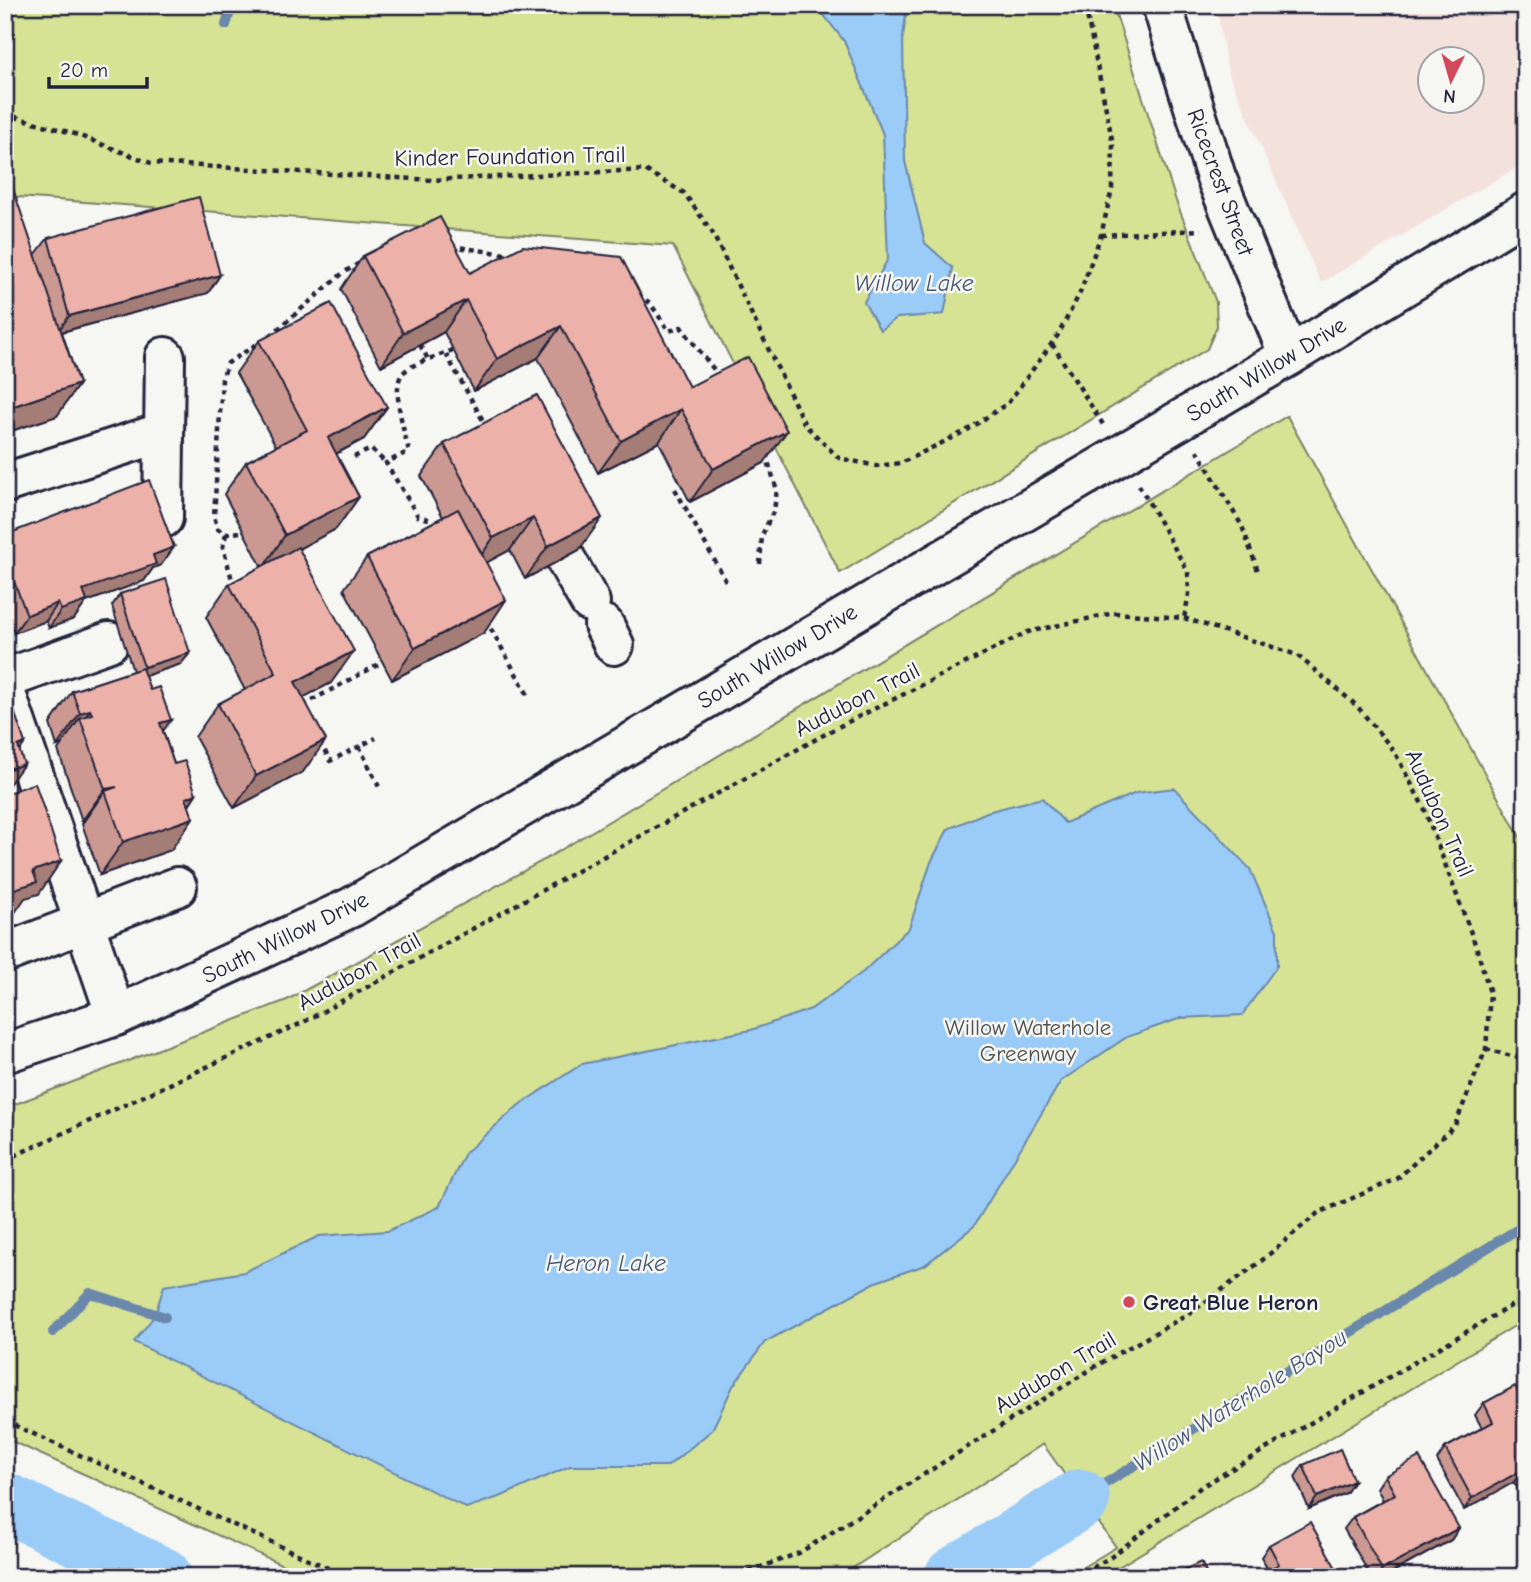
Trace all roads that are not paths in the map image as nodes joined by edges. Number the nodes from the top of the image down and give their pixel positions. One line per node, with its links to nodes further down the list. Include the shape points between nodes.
1 (1162, 5): 3 (street, Ricecrest Street, via 1216,177)
2 (1526, 212): 3 (street, South Willow Drive)
3 (1289, 356): 16 (street, South Willow Drive, via 352,907)
4 (165, 357): 5 (street)
5 (164, 432): 6 (street); 7 (street)
6 (5, 483)
7 (163, 517)
8 (565, 558): 9 (street)
9 (603, 624)
10 (109, 642): 11 (street)
11 (5, 679)
12 (5, 691): 14 (street)
13 (177, 887): 14 (street)
14 (85, 923): 15 (street); 16 (street)
15 (5, 953)
16 (116, 1016): 17 (street, South Willow Drive)
17 (5, 1053)

